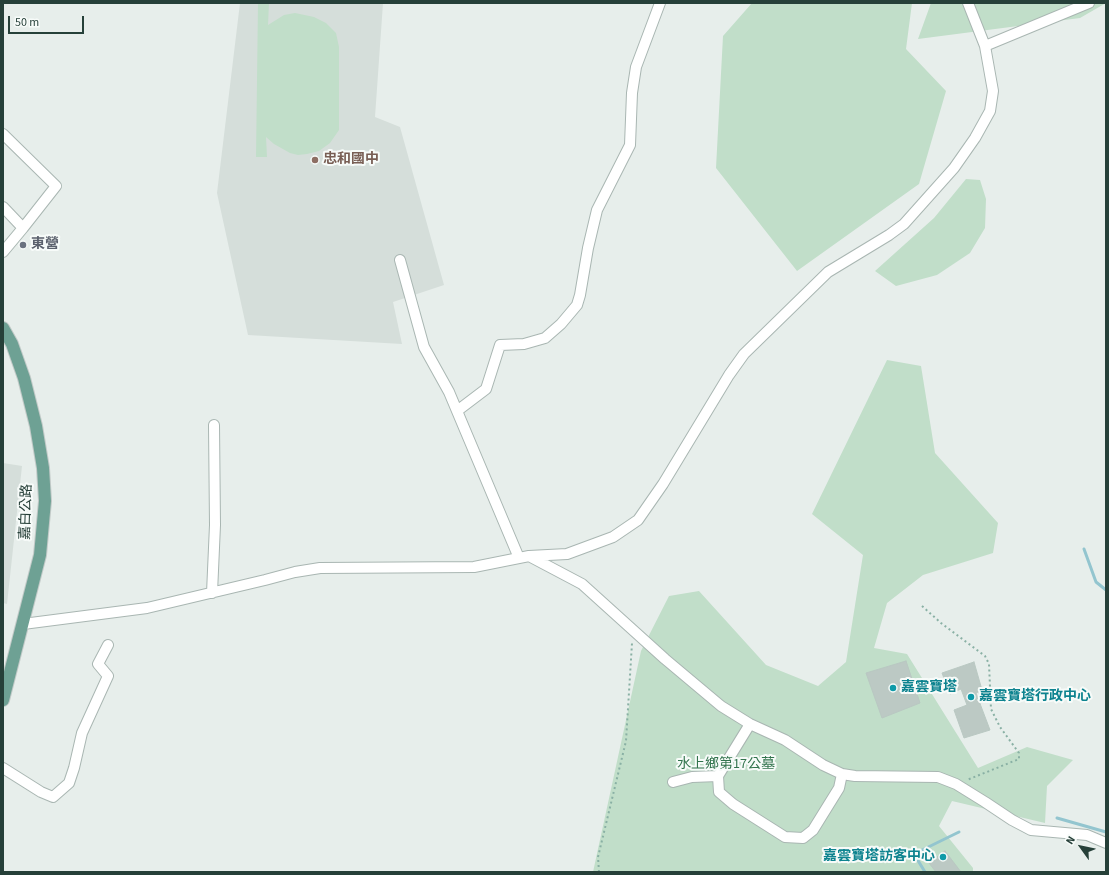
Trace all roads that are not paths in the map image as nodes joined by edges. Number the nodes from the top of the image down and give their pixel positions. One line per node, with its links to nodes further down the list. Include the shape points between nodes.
1 (660, 3): 11 (street, via 636,67 630,145 597,210 577,304 561,324 545,338 524,344 500,345 486,389)
2 (968, 3): 4 (street)
3 (1089, 3): 4 (street)
4 (985, 46): 13 (street, via 992,91 990,111 975,138 949,174 904,224 828,272 744,354 638,520 613,537 567,554)
5 (3, 134): 7 (street, via 56,186)
6 (3, 207): 7 (street)
7 (24, 228): 8 (street)
8 (3, 252)
9 (400, 260): 11 (street, via 424,347)
10 (3, 328): 15 (main road, 嘉白公路, via 12,344 24,378 43,468 45,501 40,554)
11 (457, 411): 13 (street)
12 (214, 425): 14 (street, via 215,526)
13 (524, 557): 14 (street, via 474,567 320,568); 19 (street, via 582,584 721,706)
14 (212, 593): 15 (street, via 147,608)
15 (23, 624): 17 (main road, 嘉白公路)
16 (108, 645): 20 (street, via 98,664 108,676 82,733 68,783 53,797 40,792)
17 (5, 687): 18 (main road, 嘉白公路)
18 (3, 700)
19 (750, 724): 21 (street, via 785,740 823,765); 22 (street)
20 (3, 768)
21 (842, 774): 22 (street, via 839,788 813,830 803,838 785,837 733,804 719,792); 24 (street, via 938,777 956,784 1031,830 1086,835)
22 (718, 776): 23 (street, via 692,777)
23 (673, 782)
24 (1106, 843)

